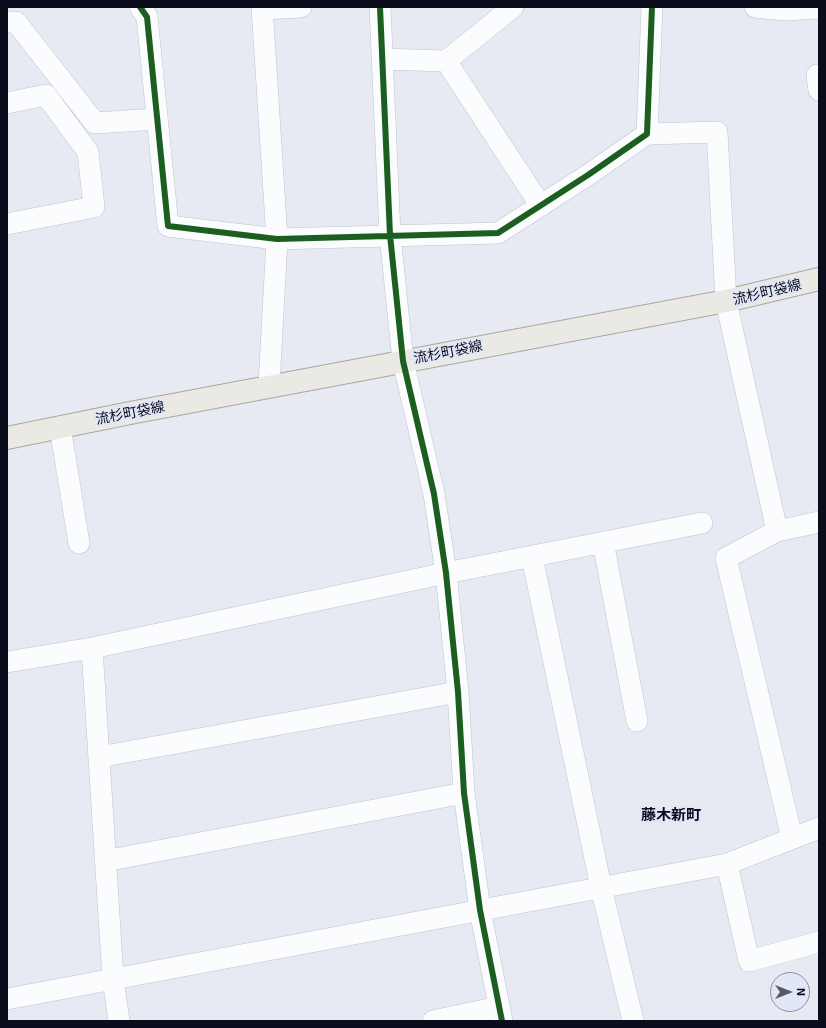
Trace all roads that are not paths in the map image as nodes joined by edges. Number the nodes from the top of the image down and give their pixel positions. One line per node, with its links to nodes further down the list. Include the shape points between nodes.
1 (140, 7): 15 (street, via 147,17)
2 (301, 7): 7 (street)
3 (380, 7): 10 (street)
4 (513, 7): 11 (street)
5 (652, 7): 16 (street)
6 (755, 7): 8 (street, via 784,10)
7 (262, 8): 20 (street)
8 (819, 8)
9 (7, 22): 15 (street, via 16,22 94,123)
10 (382, 59): 11 (street); 19 (street)
11 (446, 61): 17 (street)
12 (819, 75): 13 (street)
13 (819, 90)
14 (7, 103): 18 (street, via 46,95 88,152 94,207)
15 (157, 119): 20 (street, via 168,226)
16 (647, 134): 17 (street); 22 (street, via 716,132)
17 (541, 206): 19 (street, via 498,233)
18 (7, 224)
19 (390, 235): 20 (street); 23 (street)
20 (277, 239): 24 (street)
21 (819, 280): 22 (main road, 流杉町袋線)
22 (726, 301): 23 (main road, 流杉町袋線); 29 (street)
23 (403, 361): 24 (main road, 流杉町袋線); 33 (street, via 434,494)
24 (269, 386): 25 (main road, 流杉町袋線)
25 (60, 427): 26 (main road, 流杉町袋線); 31 (street)
26 (7, 438)
27 (819, 522): 29 (street)
28 (702, 523): 30 (street)
29 (777, 531): 41 (street, via 726,558)
30 (603, 542): 32 (street); 37 (street)
31 (79, 543)
32 (532, 557): 33 (street); 44 (street)
33 (446, 574): 34 (street); 36 (street)
34 (92, 648): 35 (street); 38 (street)
35 (7, 662)
36 (458, 692): 38 (street); 39 (street)
37 (637, 721)
38 (99, 757): 42 (street)
39 (464, 793): 42 (street); 45 (street)
40 (819, 828): 41 (street)
41 (792, 838): 43 (street)
42 (105, 861): 47 (street)
43 (727, 864): 44 (street); 46 (street, via 749,961)
44 (601, 888): 45 (street); 52 (street)
45 (480, 910): 47 (street); 49 (street)
46 (819, 942)
47 (113, 979): 48 (street); 50 (street)
48 (7, 999)
49 (500, 1014): 51 (street)
50 (119, 1021)
51 (433, 1021)
52 (633, 1021)

